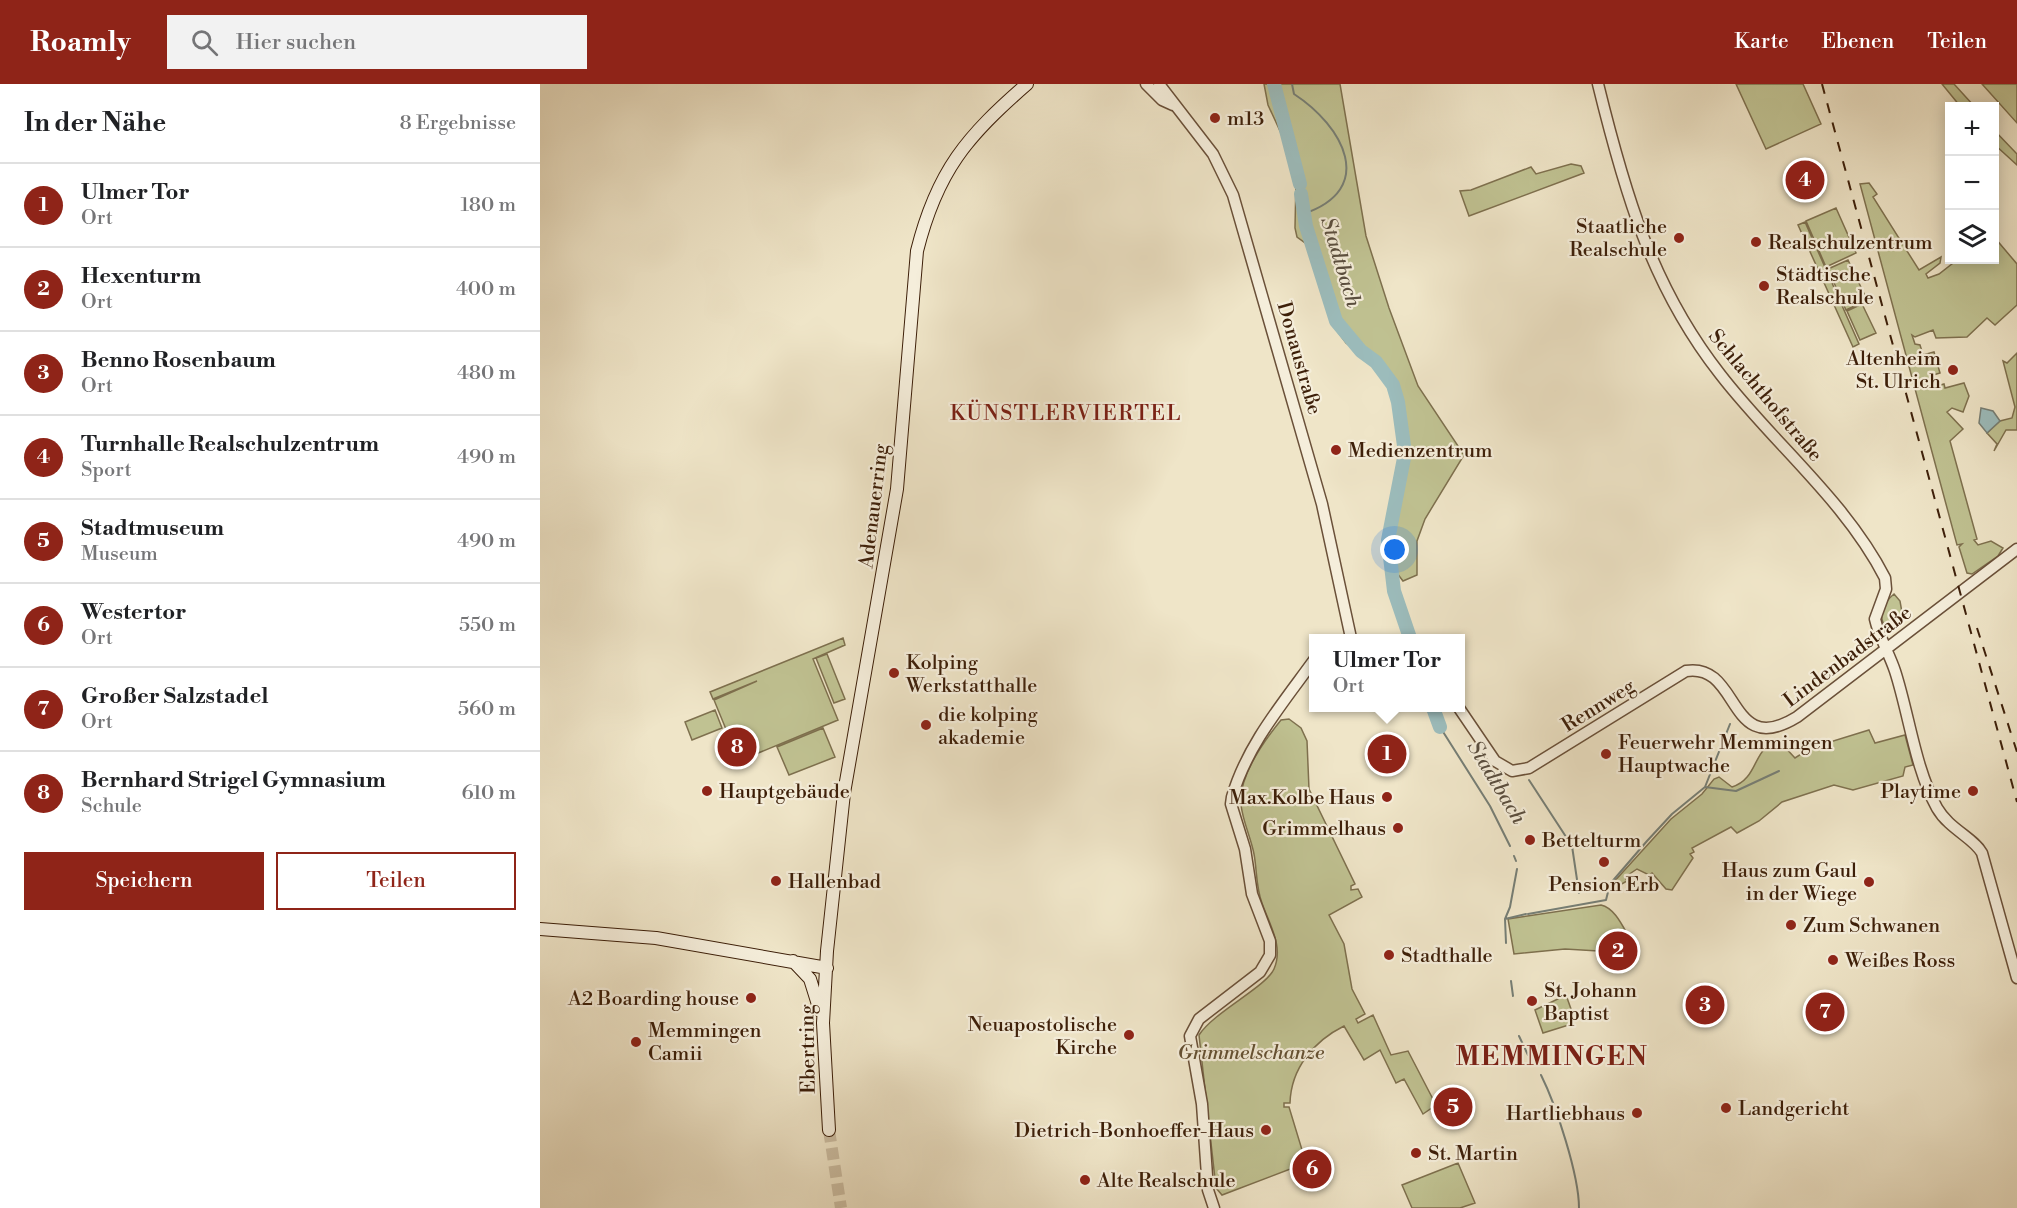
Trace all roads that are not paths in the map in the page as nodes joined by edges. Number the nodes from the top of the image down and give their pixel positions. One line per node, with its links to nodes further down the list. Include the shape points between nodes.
1 (1027, 84): 14 (main road, Adenauerring, via 986,120 957,155 927,213 917,251 897,489 843,793)
2 (1146, 84): 5 (street, Donaustraße)
3 (1159, 84): 5 (street, Donaustraße)
4 (1598, 84): 8 (street, Schlachthofstraße, via 1628,200 1663,285 1716,370 1840,511 1881,572 1886,589 1875,619)
5 (1173, 105): 7 (street, Donaustraße, via 1213,154 1236,202 1322,504)
6 (2017, 549): 8 (street, Lindenbadstraße)
7 (1349, 634)
8 (1886, 648): 10 (street, Lindenbadstraße, via 1797,717 1772,729 1750,723 1718,681); 15 (street, Schlachthofstraße, via 1934,803 1947,822 1982,853)
9 (1309, 667): 18 (street, via 1246,758 1231,804 1245,849 1252,894 1268,934 1268,960 1260,972 1208,1011 1190,1036 1202,1104 1207,1182)
10 (1703, 670): 11 (street, Rennweg, via 1686,671 1522,770 1502,767)
11 (1462, 712)
12 (540, 928): 13 (main road, via 656,938)
13 (793, 961): 14 (main road); 16 (main road, via 810,980)
14 (827, 968): 16 (main road, Ebertring)
15 (2017, 978)
16 (823, 1023): 17 (main road, Ebertring)
17 (829, 1130)
18 (1214, 1208)

